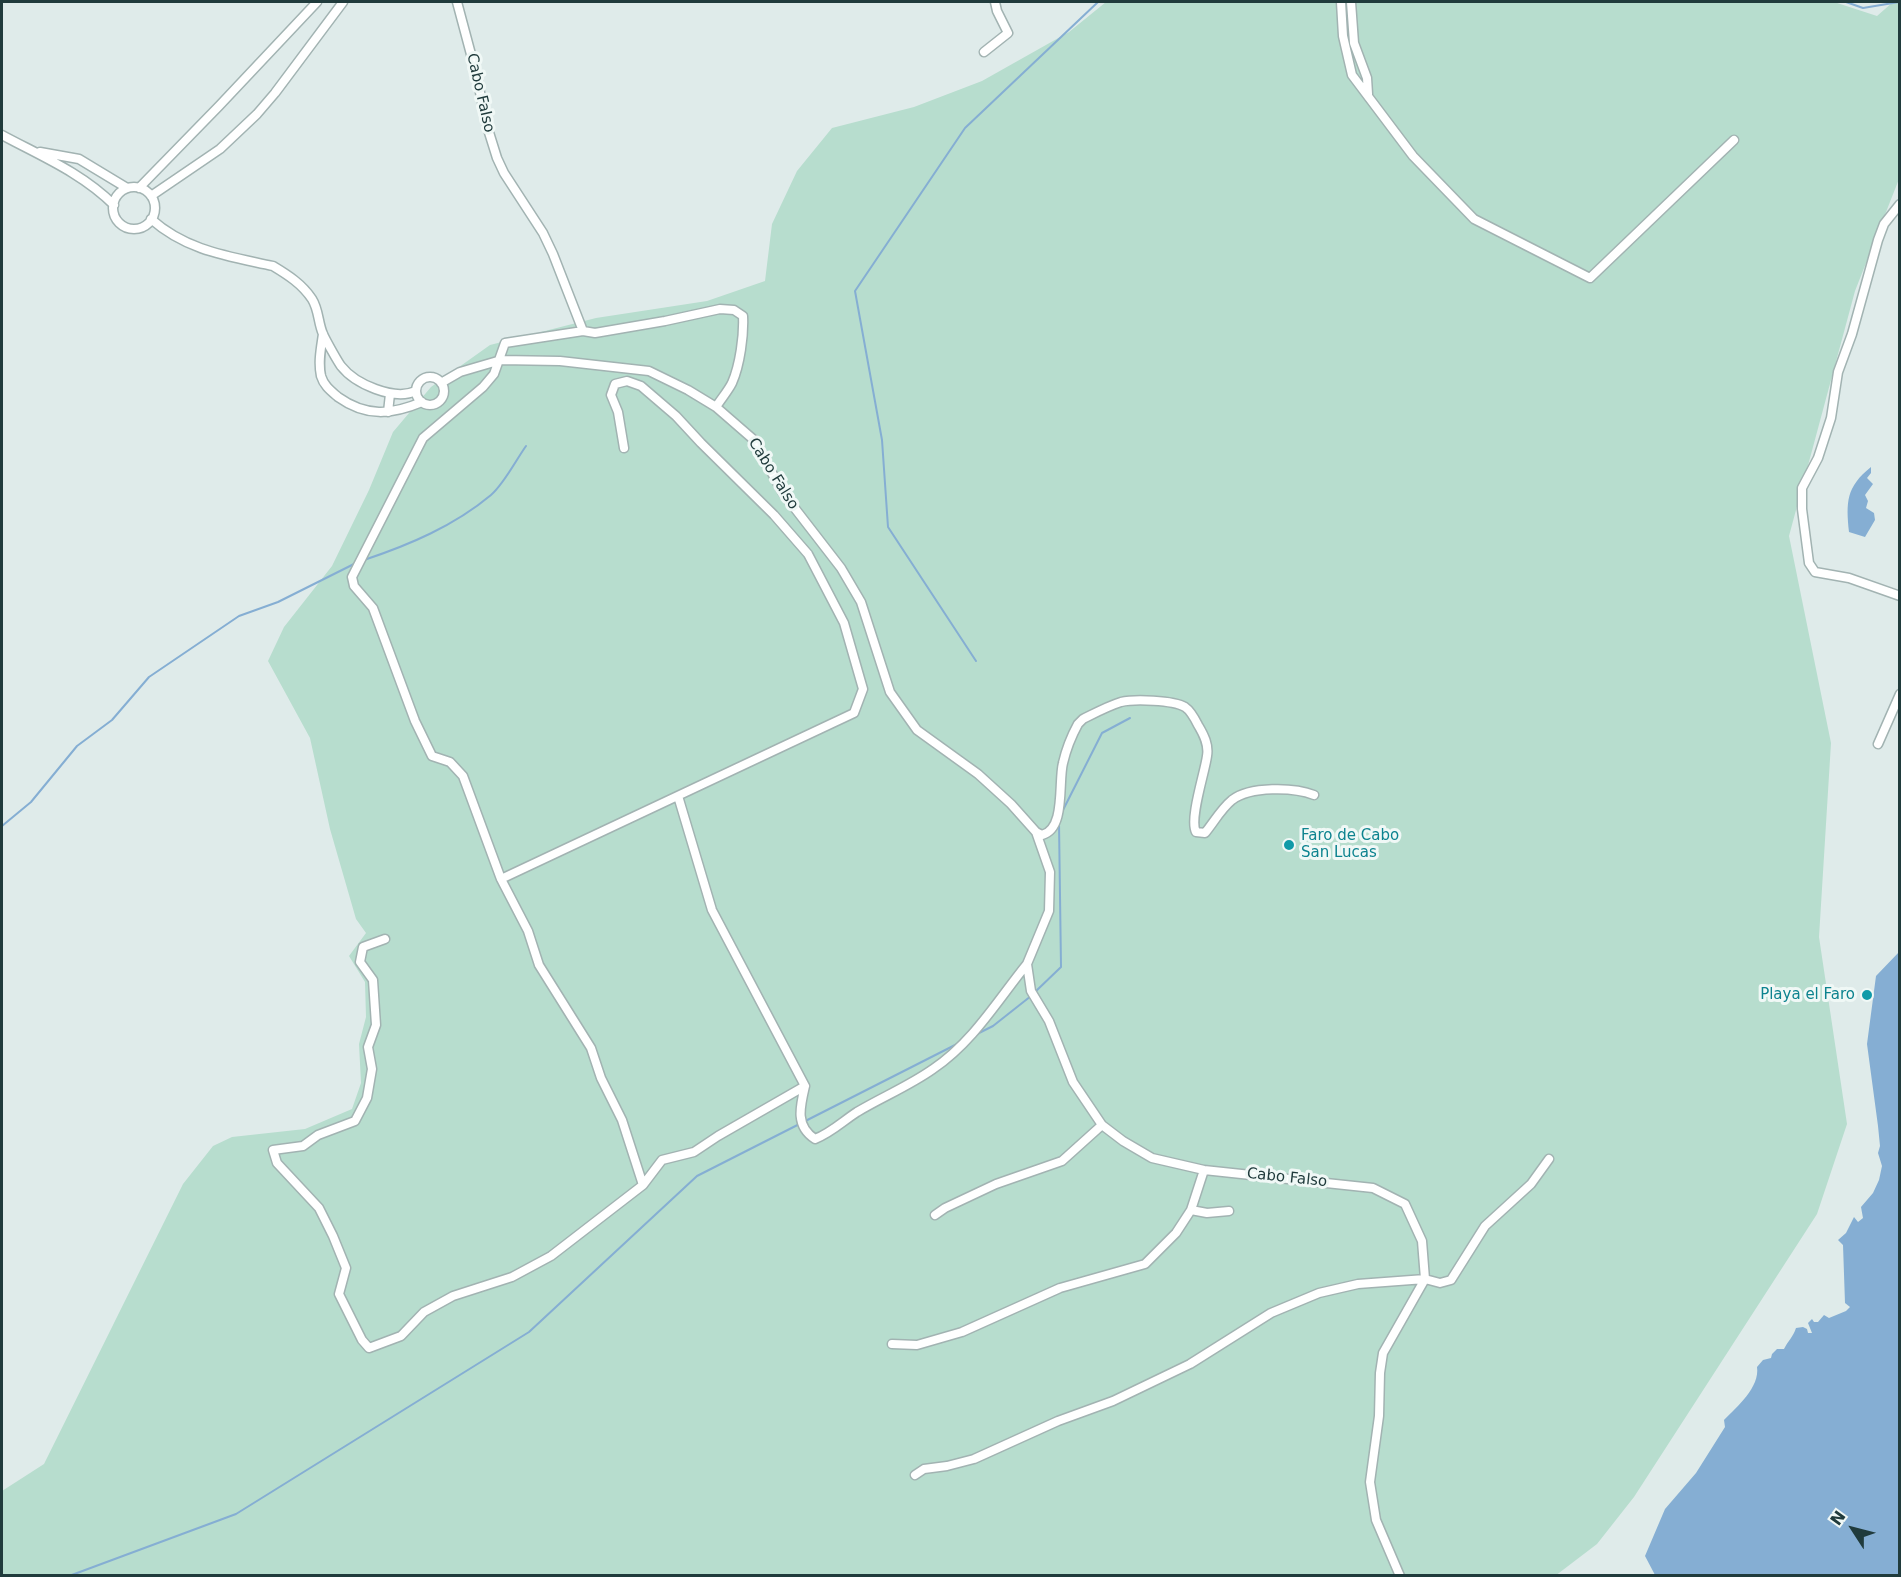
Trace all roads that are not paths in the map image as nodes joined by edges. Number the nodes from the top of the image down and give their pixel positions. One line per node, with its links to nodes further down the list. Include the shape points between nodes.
1 (317, 2): 13 (street)
2 (343, 2): 14 (street, via 250,121 220,149)
3 (457, 2): 18 (street, Cabo Falso, via 497,158 543,233)
4 (995, 2): 7 (street, via 1008,33)
5 (1341, 2): 8 (street, via 1349,68)
6 (1351, 2): 8 (street, via 1354,43 1367,78)
7 (984, 52)
8 (1368, 94): 10 (street, via 1413,156 1474,219 1590,278)
9 (2, 135): 11 (street)
10 (1734, 140)
11 (33, 152): 12 (street, via 79,159); 16 (street, via 98,188)
12 (127, 188): 13 (street); 16 (street)
13 (139, 188): 14 (street)
14 (151, 196): 17 (street)
15 (1899, 204): 30 (street, via 1878,240 1838,372 1831,418 1818,458 1802,488 1809,563 1815,572 1849,578)
16 (114, 205): 17 (street, via 115,217 124,226 141,227)
17 (151, 219): 19 (street, via 166,233 189,245 273,267 293,278 313,301)
18 (583, 332): 22 (street, via 505,343); 27 (street, via 720,309 734,310 743,316 740,351 732,383)
19 (323, 334): 20 (street); 21 (street)
20 (333, 351): 21 (street); 25 (street, via 341,366 361,383)
21 (319, 358): 28 (street, via 321,377 328,390 350,406)
22 (501, 360): 23 (street, Cabo Falso, via 460,372); 27 (street, Cabo Falso, via 560,360 649,371); 36 (street, via 483,387 423,438 352,577 354,586 373,608 432,756 450,762 463,776)
23 (441, 383): 24 (street, via 425,378); 26 (street, via 444,391 438,402)
24 (416, 391): 25 (street); 26 (street)
25 (390, 394): 28 (street)
26 (422, 402): 28 (street)
27 (716, 407): 35 (street, Cabo Falso, via 754,440 783,493 841,568 861,602 890,692 917,730 978,774)
28 (388, 412)
29 (624, 448): 34 (street, via 611,395 615,384 627,381 641,386 676,416 808,554 844,623 863,689 854,713)
30 (1899, 596)
31 (1899, 694): 32 (street)
32 (1878, 744)
33 (1314, 795): 35 (street, via 1301,791 1253,791 1232,800 1205,833 1196,832 1199,787 1208,746 1200,729 1192,714 1178,704 1133,700 1109,707 1078,724 1063,762 1055,825 1046,834)
34 (678, 796): 36 (street); 41 (street, via 712,910)
35 (1036, 832): 38 (street, Cabo Falso, via 1050,872 1049,911)
36 (501, 879): 45 (street, via 528,931 539,964 591,1048 622,1120)
37 (385, 939): 45 (street, via 363,947 360,962 373,980 376,1025 368,1047 372,1069 367,1098 356,1121 303,1146 273,1150 277,1163 319,1208 333,1236 346,1268 339,1294 369,1348 401,1336 424,1312 453,1296 512,1277 551,1256)
38 (1027, 964): 39 (street); 40 (street, Cabo Falso)
39 (1008, 989): 40 (street, via 1016,986); 41 (street, via 969,1038 934,1068 815,1139 805,1133 802,1123 800,1108)
40 (1031, 991): 42 (street, Cabo Falso, via 1049,1021 1072,1082)
41 (805, 1086): 45 (street, via 694,1152 662,1160)
42 (1102, 1125): 44 (street, Cabo Falso, via 1152,1158); 48 (street, via 1062,1161 996,1184)
43 (1549, 1160): 49 (street, via 1531,1184 1485,1226 1451,1280 1440,1283)
44 (1204, 1170): 46 (street); 49 (street, Cabo Falso, via 1373,1188 1405,1204 1422,1241)
45 (643, 1185)
46 (1191, 1209): 47 (street, via 1207,1213); 50 (street, via 1176,1233 1145,1264 1060,1288 962,1332 917,1345)
47 (1229, 1211)
48 (935, 1215)
49 (1425, 1279): 51 (street, via 1358,1284 1319,1293 1271,1313 1190,1364 1113,1401 974,1459 924,1469); 52 (street, via 1383,1353 1370,1482 1376,1520)
50 (892, 1344)
51 (915, 1475)
52 (1400, 1575)

